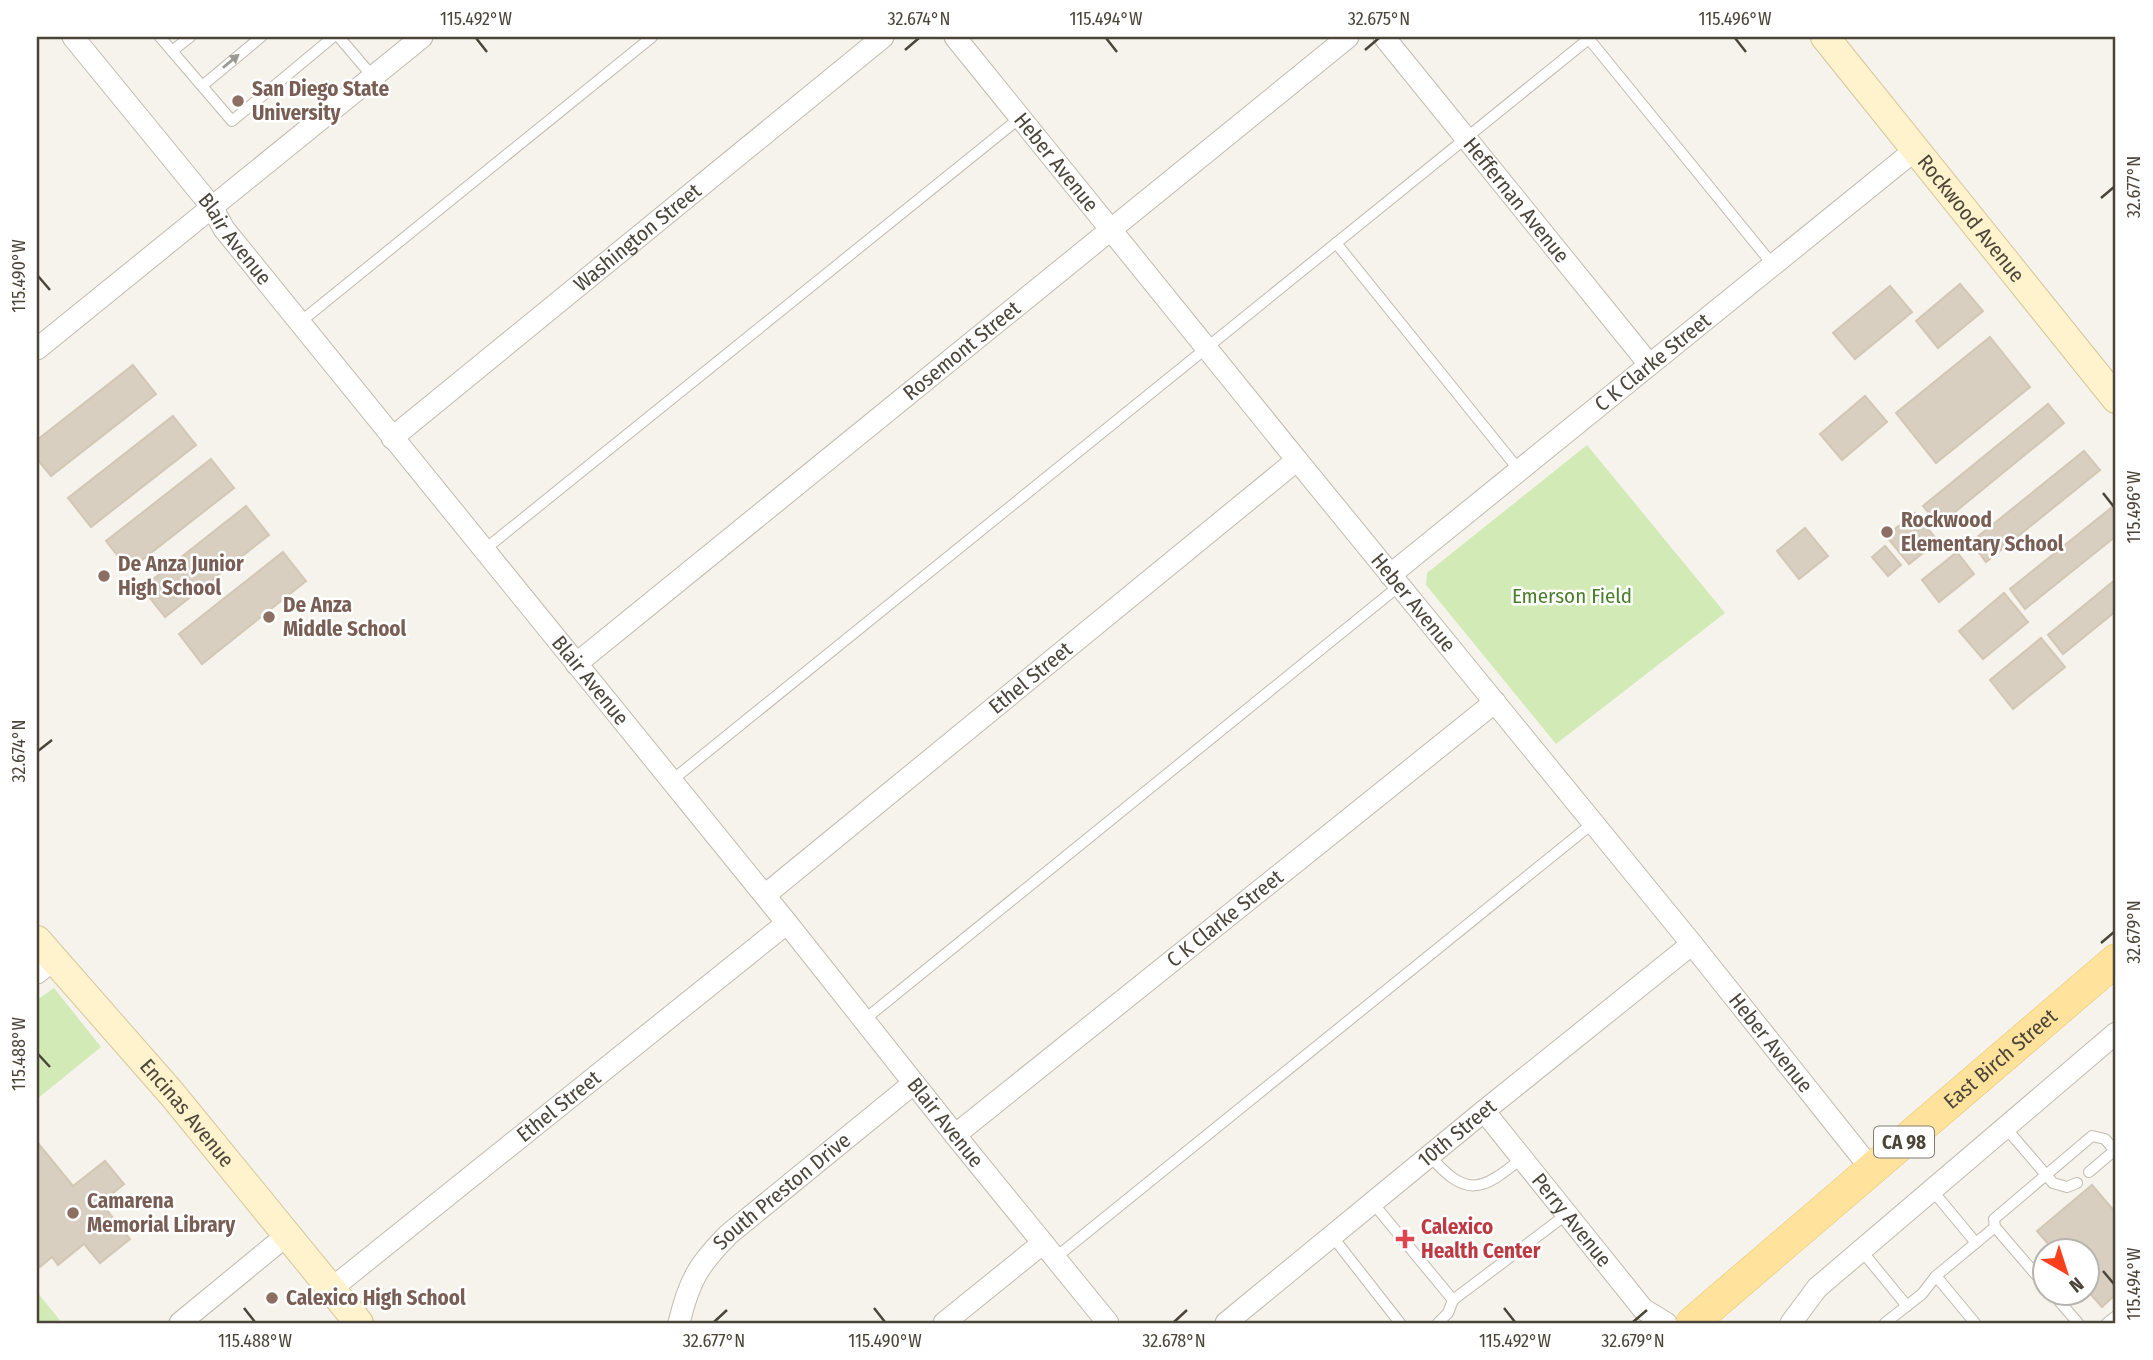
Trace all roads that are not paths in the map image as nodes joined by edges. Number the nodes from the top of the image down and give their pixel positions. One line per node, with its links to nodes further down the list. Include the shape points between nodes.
1 (73, 37): 21 (street, Blair Avenue)
2 (160, 37): 15 (lane)
3 (190, 37): 15 (lane)
4 (261, 37): 17 (lane, one-way to 4)
5 (333, 37): 17 (lane, via 232,121)
6 (339, 37): 16 (lane)
7 (422, 37): 16 (street)
8 (652, 37): 25 (lane)
9 (883, 37): 30 (street, Washington Street)
10 (955, 37): 18 (street, Heber Avenue)
11 (1349, 37): 22 (street, Rosemont Street)
12 (1384, 37): 19 (street, Heffernan Avenue)
13 (1825, 37): 20 (street, Rockwood Avenue)
14 (1590, 38): 19 (lane); 24 (lane)
15 (172, 51): 17 (lane)
16 (373, 77): 21 (street)
17 (202, 86)
18 (1021, 117): 22 (street, Heber Avenue); 33 (lane)
19 (1466, 138): 23 (lane); 28 (street, Heffernan Avenue)
20 (1916, 150): 24 (street, C K Clarke Street); 29 (street, Rockwood Avenue)
21 (212, 207): 25 (street, Blair Avenue, via 223,229); 27 (street)
22 (1113, 230): 26 (street, Heber Avenue); 35 (street, Rosemont Street)
23 (1336, 243): 26 (lane); 32 (lane)
24 (1773, 264): 28 (street, C K Clarke Street)
25 (299, 323): 30 (street, Blair Avenue)
26 (1207, 348): 31 (street, Heber Avenue); 37 (lane)
27 (37, 349)
28 (1649, 364): 32 (street, C K Clarke Street)
29 (2114, 390)
30 (392, 438): 33 (street, Blair Avenue)
31 (1297, 460): 34 (street, Heber Avenue); 39 (street, Ethel Street)
32 (1519, 470): 34 (street, C K Clarke Street)
33 (484, 550): 35 (street, Blair Avenue)
34 (1395, 580): 36 (street, Heber Avenue); 44 (lane)
35 (576, 664): 37 (street, Blair Avenue)
36 (1495, 702): 38 (street, Heber Avenue); 49 (street, C K Clarke Street)
37 (671, 781): 39 (street, Blair Avenue)
38 (1594, 823): 41 (street, Heber Avenue); 65 (lane)
39 (765, 895): 40 (street, Blair Avenue)
40 (787, 922): 44 (street, Blair Avenue); 68 (street, Ethel Street)
41 (1692, 944): 47 (street, 10th Street); 53 (street, Heber Avenue)
42 (42, 958): 61 (street, Encinas Avenue, via 172,1094)
43 (2116, 960): 53 (main road, East Birch Street / CA 98)
44 (864, 1020): 46 (street, Blair Avenue)
45 (2116, 1033): 48 (street)
46 (914, 1083): 49 (street, Blair Avenue); 75 (street, South Preston Drive, via 703,1260 687,1292)
47 (1484, 1111): 51 (street, 10th Street); 52 (street, Perry Avenue)
48 (2005, 1127): 55 (lane); 57 (street)
49 (955, 1135): 65 (street, Blair Avenue)
50 (2116, 1151): 54 (lane); 55 (lane, via 2105,1139 2092,1136)
51 (1429, 1155): 52 (lane, via 1458,1183 1474,1185 1488,1184); 58 (street, 10th Street)
52 (1522, 1158): 59 (street, Perry Avenue)
53 (1872, 1170): 82 (main road, East Birch Street / CA 98)
54 (2089, 1172)
55 (2045, 1175): 56 (lane, via 2059,1186); 60 (lane, via 1994,1219)
56 (2077, 1182)
57 (1932, 1189): 63 (lane); 64 (street)
58 (1372, 1202): 62 (street, 10th Street); 69 (lane)
59 (1567, 1214): 69 (lane); 81 (street, Perry Avenue, via 1643,1309)
60 (1996, 1227): 63 (lane); 66 (lane)
61 (287, 1235): 68 (street, Encinas Avenue); 73 (street)
62 (1332, 1236): 78 (street, 10th Street); 79 (lane)
63 (1976, 1243): 67 (lane)
64 (1861, 1250): 70 (lane); 83 (street, via 1817,1288)
65 (1049, 1251): 76 (street); 77 (street, Blair Avenue)
66 (2030, 1267)
67 (1936, 1276): 70 (lane); 85 (lane)
68 (331, 1289): 74 (street, Encinas Avenue)
69 (1453, 1300): 80 (lane)
70 (1907, 1306): 84 (lane)
71 (2066, 1308): 86 (lane)
72 (2116, 1316): 87 (lane)
73 (180, 1323)
74 (359, 1323)
75 (679, 1323)
76 (944, 1323)
77 (1108, 1323)
78 (1226, 1323)
79 (1400, 1323)
80 (1438, 1323)
81 (1666, 1323)
82 (1692, 1323)
83 (1791, 1323)
84 (1885, 1323)
85 (1975, 1323)
86 (2078, 1323)
87 (2107, 1323)

